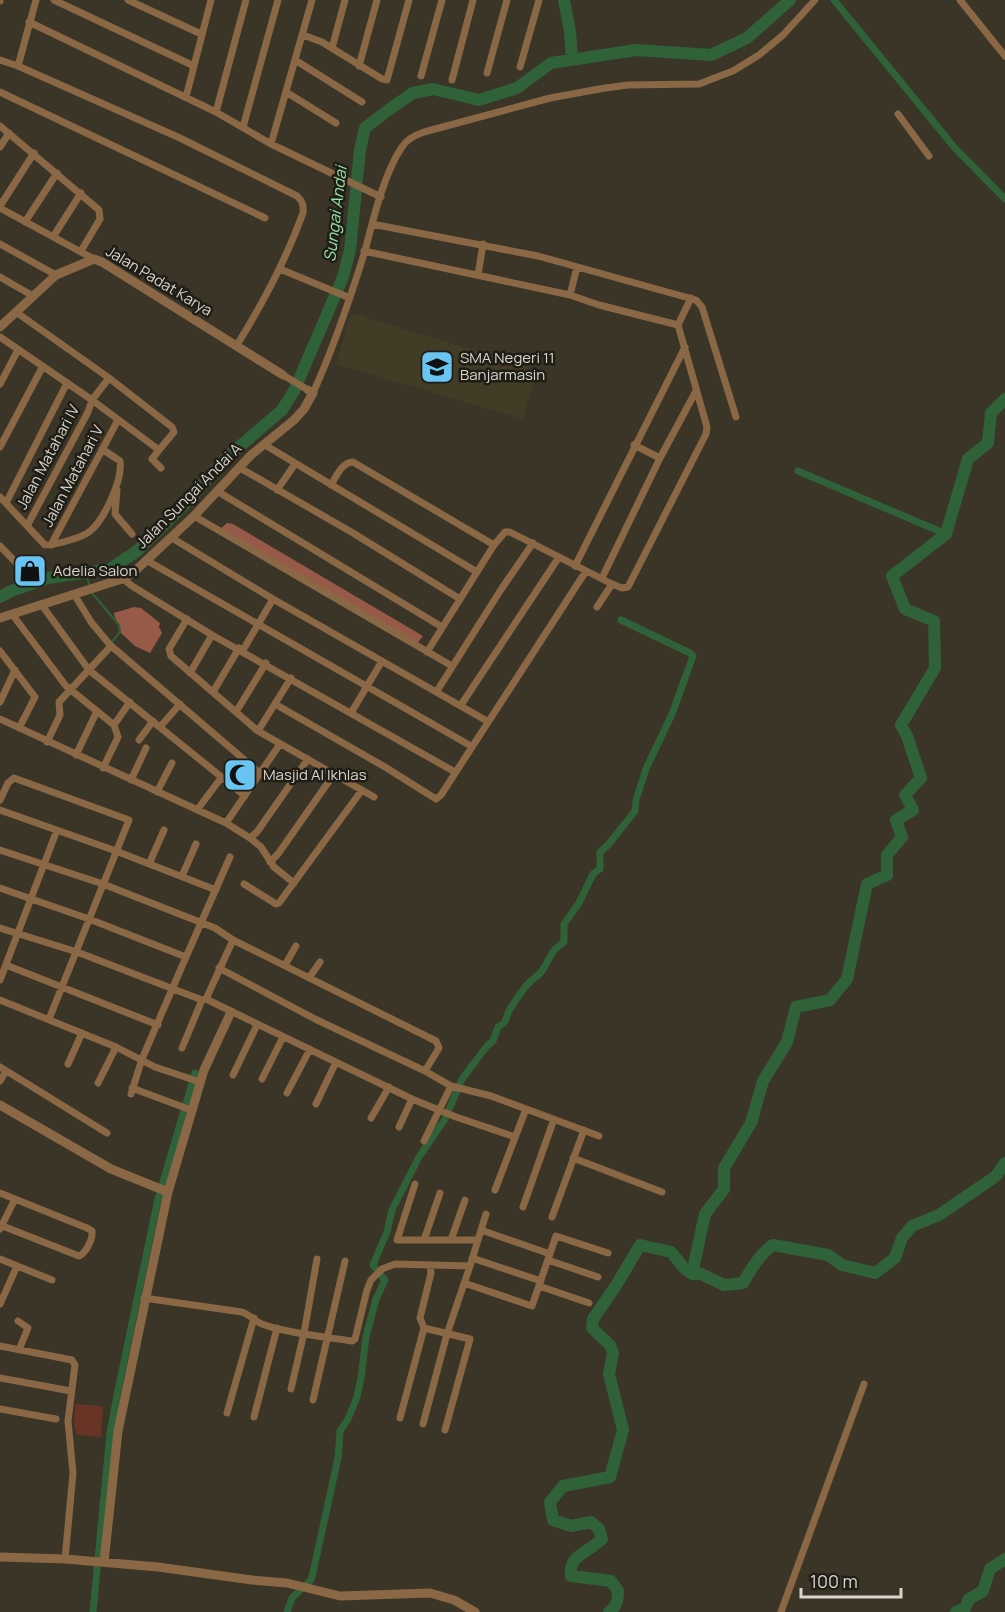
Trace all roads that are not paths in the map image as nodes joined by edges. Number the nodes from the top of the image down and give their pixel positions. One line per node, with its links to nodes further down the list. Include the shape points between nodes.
1 (36, 0): 17 (street)
2 (54, 0): 25 (street)
3 (128, 0): 18 (street)
4 (246, 0): 35 (street)
5 (278, 0): 39 (street)
6 (312, 0): 19 (street)
7 (345, 0): 20 (street)
8 (378, 0): 26 (street)
9 (409, 0): 26 (street, via 388,79)
10 (441, 0): 29 (street)
11 (473, 0): 30 (street)
12 (507, 0): 28 (street)
13 (538, 0): 27 (street)
14 (815, 0): 47 (street, via 759,56 699,84 628,85 550,98 416,135 403,145)
15 (208, 1): 18 (street)
16 (965, 1): 21 (street)
17 (29, 22): 24 (street); 33 (street)
18 (201, 34): 25 (street)
19 (303, 35): 20 (street); 23 (street)
20 (332, 48): 26 (street)
21 (1005, 56)
22 (0, 60): 24 (street)
23 (295, 60): 32 (street); 34 (street)
24 (18, 66): 59 (street, via 180,138 297,196 303,213)
25 (194, 66): 33 (street)
26 (359, 66)
27 (520, 67)
28 (487, 73)
29 (421, 76)
30 (452, 81)
31 (0, 92): 49 (street)
32 (286, 92): 37 (street); 41 (street)
33 (186, 97): 35 (street)
34 (362, 102)
35 (216, 112): 39 (street)
36 (898, 114): 44 (street)
37 (336, 123)
38 (0, 126): 40 (street)
39 (243, 127): 41 (street)
40 (9, 132): 42 (street); 43 (street)
41 (272, 144): 47 (street)
42 (0, 147)
43 (34, 153): 45 (street); 48 (street)
44 (929, 156)
45 (57, 173): 46 (street); 50 (street)
46 (81, 193): 52 (street); 55 (street, via 101,215)
47 (381, 197): 51 (street)
48 (0, 207): 50 (street)
49 (266, 218)
50 (25, 222): 52 (street)
51 (372, 224): 54 (street); 56 (street)
52 (53, 237): 55 (street)
53 (0, 244): 60 (street)
54 (483, 244): 58 (street); 61 (street)
55 (81, 251): 57 (street)
56 (364, 251): 61 (street); 65 (street)
57 (94, 259): 60 (street, Jalan Padat Karya); 71 (street, Jalan Padat Karya)
58 (577, 267): 63 (street); 66 (street)
59 (280, 269): 65 (street); 71 (street)
60 (56, 275): 64 (street, Jalan Padat Karya)
61 (478, 275): 63 (street)
62 (0, 278): 64 (street)
63 (570, 295): 69 (street)
64 (33, 296): 67 (street, Jalan Padat Karya)
65 (350, 298): 80 (street, via 328,360)
66 (691, 298): 69 (street); 82 (street, via 702,308)
67 (16, 312): 68 (street, Jalan Padat Karya); 76 (street)
68 (2, 322)
69 (678, 325): 72 (street)
70 (0, 337): 73 (street)
71 (237, 345): 75 (street, Jalan Padat Karya)
72 (685, 347): 79 (street); 85 (street)
73 (18, 350): 74 (street); 78 (street)
74 (43, 366): 77 (street); 86 (street)
75 (283, 375): 80 (street, Jalan Padat Karya)
76 (109, 378): 81 (street, Jalan Matahari IV); 88 (street, via 174,429)
77 (67, 383): 81 (street); 97 (street)
78 (0, 384)
79 (696, 391): 89 (street); 114 (street, via 706,434 628,587)
80 (311, 392): 84 (street, Jalan Sungai Andai A, via 304,409)
81 (92, 400): 83 (street); 99 (street, Jalan Matahari IV)
82 (736, 417)
83 (118, 420): 87 (street, Jalan Matahari V); 88 (street)
84 (265, 445): 90 (street); 92 (street, Jalan Sungai Andai A)
85 (634, 445): 89 (street); 108 (street)
86 (0, 447)
87 (102, 449): 93 (street, via 120,461); 103 (street, Jalan Matahari V)
88 (159, 450): 91 (street, via 152,459)
89 (660, 458): 113 (street)
90 (295, 464): 94 (street); 95 (street)
91 (161, 468)
92 (240, 468): 95 (street); 96 (street, Jalan Sungai Andai A)
93 (118, 484): 100 (street, via 115,514); 103 (street, via 90,532)
94 (331, 485): 104 (street, via 344,465 353,462); 110 (street)
95 (277, 490): 117 (street)
96 (218, 491): 98 (street, Jalan Sungai Andai A); 124 (street)
97 (3, 500): 99 (street)
98 (194, 516): 101 (street, Jalan Sungai Andai A); 129 (street)
99 (27, 526): 103 (street, via 42,543)
100 (132, 534)
101 (172, 538): 107 (street, Jalan Sungai Andai A); 116 (street)
102 (533, 543): 104 (street, via 507,531); 106 (street); 132 (street)
103 (51, 545)
104 (494, 545): 110 (street)
105 (0, 547): 111 (street)
106 (559, 557): 108 (street); 145 (street)
107 (146, 560): 112 (street, Jalan Sungai Andai A); 123 (street)
108 (575, 566): 109 (street)
109 (586, 571): 113 (street); 151 (street)
110 (477, 572): 117 (street)
111 (26, 573)
112 (123, 579): 115 (street, Jalan Sungai Andai A); 122 (street)
113 (602, 579): 114 (street)
114 (612, 584): 119 (street)
115 (74, 594): 118 (street, Jalan Sungai Andai A); 126 (street)
116 (273, 599): 123 (street); 130 (street)
117 (460, 599): 124 (street)
118 (41, 604): 120 (street, Jalan Sungai Andai A); 133 (street)
119 (597, 607)
120 (12, 614): 121 (street, Jalan Sungai Andai A); 138 (street)
121 (0, 618)
122 (187, 619): 125 (street); 135 (street, via 168,652)
123 (258, 625): 127 (street); 137 (street)
124 (442, 627): 129 (street)
125 (212, 634): 127 (street); 135 (street)
126 (110, 645): 133 (street); 143 (street)
127 (241, 649): 131 (street); 140 (street)
128 (0, 651): 134 (street)
129 (427, 652): 132 (street)
130 (382, 661): 137 (street); 139 (street)
131 (266, 663): 136 (street); 147 (street)
132 (452, 666): 139 (street)
133 (88, 669): 138 (street); 142 (street)
134 (15, 670): 141 (street); 154 (street, via 35,699)
135 (190, 673): 140 (street)
136 (291, 678): 144 (street); 148 (street)
137 (366, 687): 148 (street); 159 (street)
138 (68, 688): 146 (street); 157 (street, via 58,702 60,715)
139 (436, 691): 145 (street)
140 (213, 692): 147 (street)
141 (0, 702)
142 (130, 702): 150 (street); 152 (street)
143 (180, 704): 153 (street); 166 (street)
144 (275, 704): 155 (street); 165 (street, via 436,799)
145 (461, 705): 151 (street)
146 (97, 711): 152 (street); 161 (street)
147 (236, 712): 155 (street)
148 (351, 713): 165 (street)
149 (0, 719): 154 (street)
150 (153, 721): 153 (street); 156 (street)
151 (487, 721): 159 (street)
152 (114, 725): 164 (street, via 118,736)
153 (160, 727): 168 (street)
154 (19, 728): 157 (street)
155 (258, 731): 158 (street)
156 (139, 740)
157 (47, 742): 161 (street)
158 (280, 744): 162 (street); 166 (street)
159 (471, 746): 165 (street)
160 (146, 748): 169 (street)
161 (76, 755): 164 (street)
162 (308, 759): 167 (street); 180 (street)
163 (172, 763): 171 (street)
164 (103, 768): 169 (street)
165 (455, 772)
166 (261, 774): 172 (street)
167 (334, 774): 170 (street); 185 (street)
168 (222, 778): 172 (street); 176 (street)
169 (131, 780): 171 (street)
170 (362, 790): 173 (street); 189 (street)
171 (158, 792): 176 (street)
172 (245, 796): 177 (street)
173 (374, 797)
174 (0, 800): 183 (street, via 14,778 127,818 129,822)
175 (0, 810): 178 (street)
176 (197, 810): 177 (street)
177 (226, 823): 180 (street)
178 (57, 830): 183 (street); 187 (street)
179 (164, 830): 186 (street)
180 (250, 838): 185 (street, via 264,850)
181 (196, 844): 188 (street)
182 (0, 850): 187 (street)
183 (116, 851): 186 (street); 190 (street)
184 (230, 857): 193 (street)
185 (270, 862): 189 (street)
186 (149, 864): 188 (street)
187 (44, 865): 190 (street); 194 (street)
188 (182, 876): 193 (street)
189 (294, 882): 191 (street, via 276,904)
190 (103, 884): 195 (street); 196 (street)
191 (244, 884)
192 (0, 888): 194 (street)
193 (216, 890): 196 (street)
194 (30, 899): 195 (street); 198 (street)
195 (89, 919): 201 (street); 202 (street)
196 (201, 924): 199 (street); 202 (street)
197 (0, 928): 198 (street)
198 (18, 934): 201 (street); 205 (street)
199 (233, 940): 204 (street); 206 (street)
200 (296, 946): 204 (street)
201 (77, 952): 209 (street); 210 (street)
202 (186, 957): 210 (street)
203 (320, 962): 207 (street)
204 (285, 965): 207 (street)
205 (4, 966): 208 (street); 209 (street)
206 (219, 968): 212 (street); 226 (street)
207 (309, 978): 226 (street, via 437,1042 439,1048)
208 (0, 980)
209 (62, 986): 214 (street); 215 (street)
210 (173, 989): 212 (street); 215 (street)
211 (0, 1000): 214 (street)
212 (204, 1000): 213 (street); 220 (street)
213 (231, 1012): 216 (street); 230 (street)
214 (49, 1019): 217 (street)
215 (158, 1025): 222 (street)
216 (257, 1025): 218 (street); 227 (street)
217 (82, 1033): 219 (street); 224 (street)
218 (283, 1037): 221 (street); 228 (street)
219 (116, 1047): 222 (street); 231 (street)
220 (182, 1048)
221 (310, 1049): 223 (street); 234 (street)
222 (142, 1059): 230 (street); 239 (street, via 132,1091)
223 (336, 1062): 233 (street); 236 (street)
224 (68, 1064)
225 (3, 1069): 229 (street); 245 (street)
226 (425, 1071): 232 (street)
227 (233, 1075)
228 (262, 1079)
229 (0, 1081)
230 (200, 1082): 239 (street)
231 (98, 1083)
232 (454, 1086): 238 (street); 240 (street)
233 (388, 1087): 235 (street); 241 (street)
234 (287, 1093)
235 (412, 1099): 240 (street); 243 (street)
236 (316, 1104)
237 (0, 1105): 252 (street, via 89,1157)
238 (526, 1109): 242 (street); 247 (street)
239 (191, 1110): 252 (street)
240 (442, 1112): 247 (street); 248 (street)
241 (371, 1118)
242 (554, 1119): 244 (street); 258 (street)
243 (399, 1128)
244 (584, 1130): 246 (street); 249 (street)
245 (107, 1133)
246 (599, 1136)
247 (515, 1137): 251 (street)
248 (424, 1141)
249 (573, 1158): 253 (street); 260 (street)
250 (415, 1184): 263 (street, via 397,1240)
251 (495, 1190)
252 (166, 1191): 279 (street)
253 (662, 1192)
254 (0, 1193): 256 (street)
255 (440, 1193): 263 (street)
256 (15, 1199): 261 (street); 261 (street, via 92,1231 84,1253 79,1256)
257 (465, 1200): 264 (street)
258 (523, 1207)
259 (486, 1214): 262 (street)
260 (552, 1217)
261 (1, 1227)
262 (481, 1230): 265 (street); 267 (street)
263 (424, 1240): 264 (street)
264 (451, 1240): 265 (street)
265 (478, 1240): 269 (street)
266 (608, 1253): 267 (street, via 556,1236)
267 (549, 1257): 275 (street); 278 (street)
268 (0, 1258): 272 (street)
269 (472, 1258): 274 (street); 278 (street)
270 (317, 1259): 286 (street)
271 (345, 1260): 288 (street)
272 (16, 1266): 276 (street); 280 (street)
273 (430, 1266): 274 (street); 285 (street, via 420,1318); 288 (street, via 390,1265 378,1273 367,1290 355,1339)
274 (470, 1266): 277 (street)
275 (598, 1277)
276 (52, 1280)
277 (464, 1283): 278 (street, via 532,1306); 287 (street)
278 (540, 1283): 281 (street)
279 (144, 1298): 282 (street, via 242,1312); 305 (street, via 117,1437)
280 (0, 1304)
281 (589, 1304)
282 (254, 1318): 284 (street); 297 (street)
283 (18, 1322): 290 (street, via 28,1328)
284 (277, 1328): 286 (street); 298 (street)
285 (424, 1328): 287 (street); 299 (street)
286 (304, 1333): 288 (street); 293 (street)
287 (447, 1334): 301 (street); 302 (street, via 470,1339)
288 (328, 1337): 295 (street)
289 (0, 1346): 290 (street)
290 (19, 1350): 294 (street, via 72,1360 75,1365)
291 (0, 1378): 294 (street)
292 (864, 1384): 307 (street)
293 (291, 1389)
294 (71, 1391): 304 (street, via 68,1427 73,1473)
295 (313, 1400)
296 (0, 1408): 300 (street)
297 (227, 1413)
298 (254, 1417)
299 (400, 1418)
300 (56, 1419)
301 (423, 1424)
302 (445, 1430)
303 (0, 1557): 304 (street)
304 (64, 1559): 305 (street)
305 (99, 1562): 306 (street, via 299,1585 340,1596 430,1593)
306 (475, 1612)
307 (781, 1612)

